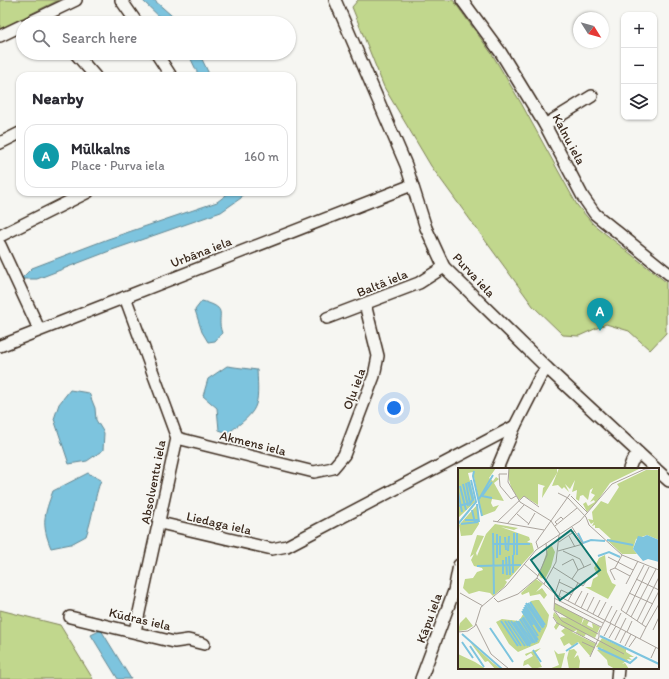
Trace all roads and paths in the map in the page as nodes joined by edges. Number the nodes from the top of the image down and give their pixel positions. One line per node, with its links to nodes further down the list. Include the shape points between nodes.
1 (76, 0): 5 (street)
2 (121, 0): 6 (street)
3 (335, 0): 17 (street, Purva iela, via 406,165)
4 (462, 0): 14 (street, Kalnu iela, via 501,53)
5 (52, 16)
6 (132, 16)
7 (16, 28): 8 (street)
8 (0, 36)
9 (81, 60): 11 (street)
10 (161, 60): 12 (street)
11 (92, 72)
12 (168, 72)
13 (592, 96): 14 (street)
14 (545, 124): 22 (street, Kalnu iela, via 583,197 595,214)
15 (16, 135): 16 (street)
16 (0, 143)
17 (412, 185): 21 (street, Purva iela, via 434,248); 23 (street, Urbāna iela)
18 (80, 196): 19 (street)
19 (0, 236)
20 (0, 245): 26 (street)
21 (444, 267): 24 (street, Baltā iela, via 419,283); 28 (street, Purva iela)
22 (669, 274)
23 (125, 297): 26 (street, Urbāna iela); 30 (street, Absolventu iela)
24 (365, 304): 25 (street, Baltā iela); 35 (street, Oļu iela, via 376,344 377,367 344,455 333,468)
25 (327, 318)
26 (39, 330): 27 (street, Urbāna iela)
27 (0, 346)
28 (547, 368): 29 (street); 31 (street, Purva iela)
29 (515, 426): 32 (street); 38 (street, Liedaga iela, via 287,546 272,549)
30 (177, 438): 35 (street, Akmens iela, via 314,472); 38 (street, Absolventu iela)
31 (639, 454): 33 (street); 34 (street, Purva iela)
32 (497, 468)
33 (629, 468)
34 (655, 468)
35 (324, 471)
36 (659, 472): 37 (street, Purva iela)
37 (669, 481)
38 (160, 524): 42 (street, Absolventu iela)
39 (458, 574): 40 (street, Kāpu iela)
40 (456, 592): 45 (street, Kāpu iela)
41 (70, 617): 42 (street, Kūdras iela, via 124,631)
42 (134, 631): 43 (street, Kūdras iela, via 174,642 188,640)
43 (204, 644)
44 (618, 669): 46 (street)
45 (422, 679)
46 (617, 679)

